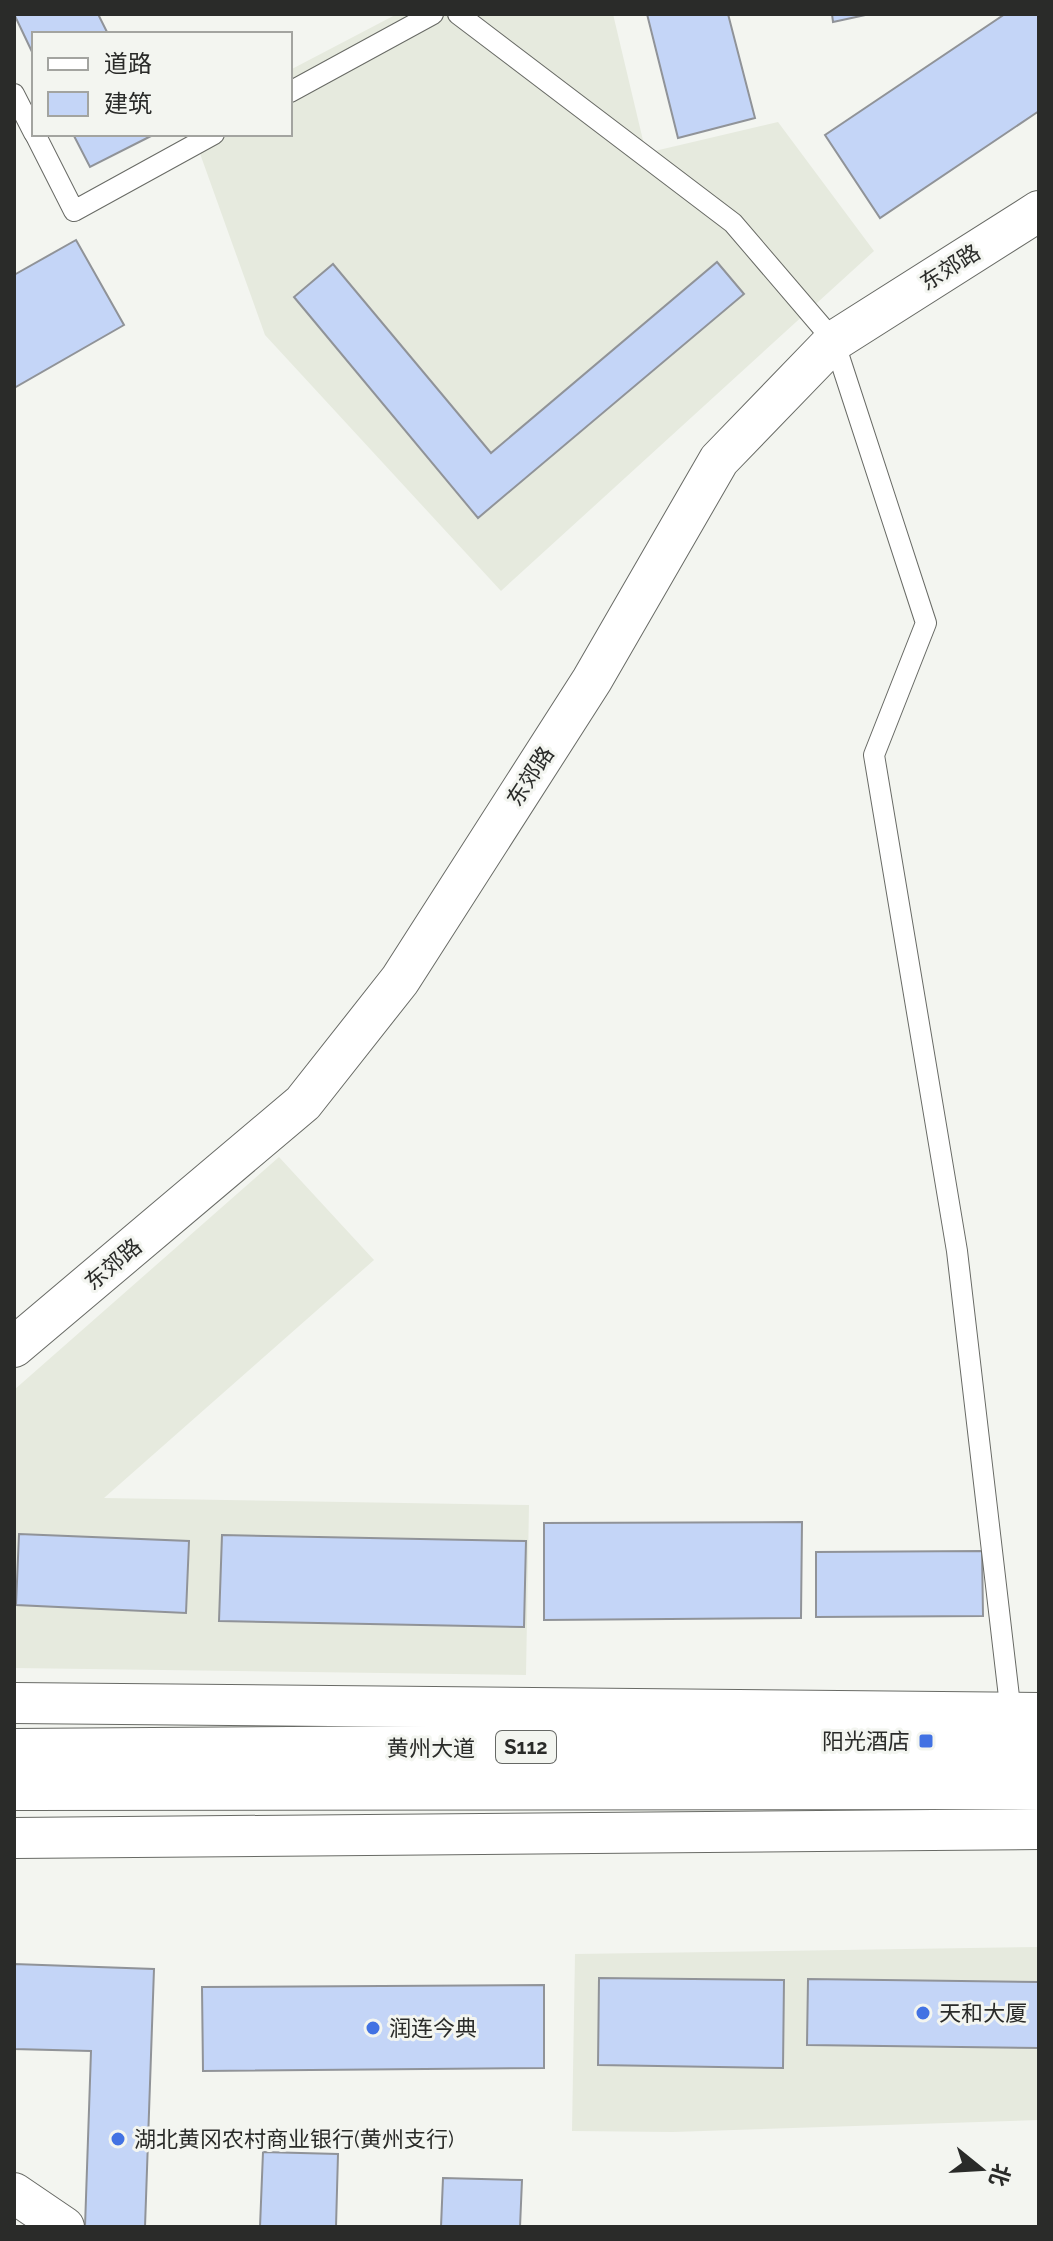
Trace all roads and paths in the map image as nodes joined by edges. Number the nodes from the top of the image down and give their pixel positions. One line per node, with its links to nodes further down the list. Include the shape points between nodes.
1 (433, 14): 3 (lane)
2 (458, 14): 8 (lane, via 733,223)
3 (292, 91)
4 (14, 94): 5 (lane)
5 (28, 129): 6 (lane, via 74,211)
6 (210, 136)
7 (1039, 211): 8 (street, 东郊路)
8 (834, 341): 9 (street, 东郊路, via 719,460 592,680 409,967 303,1103); 11 (lane, via 926,623 874,755)
9 (14, 1347)
10 (14, 1703): 11 (street)
11 (1030, 1724): 12 (main road, 黄州大道 / S112)
12 (14, 1751)
13 (1039, 1787): 14 (main road, 黄州大道 / S112)
14 (14, 1788)
15 (1039, 1829): 16 (street)
16 (14, 1838)
17 (14, 2193): 18 (street)
18 (64, 2227)

